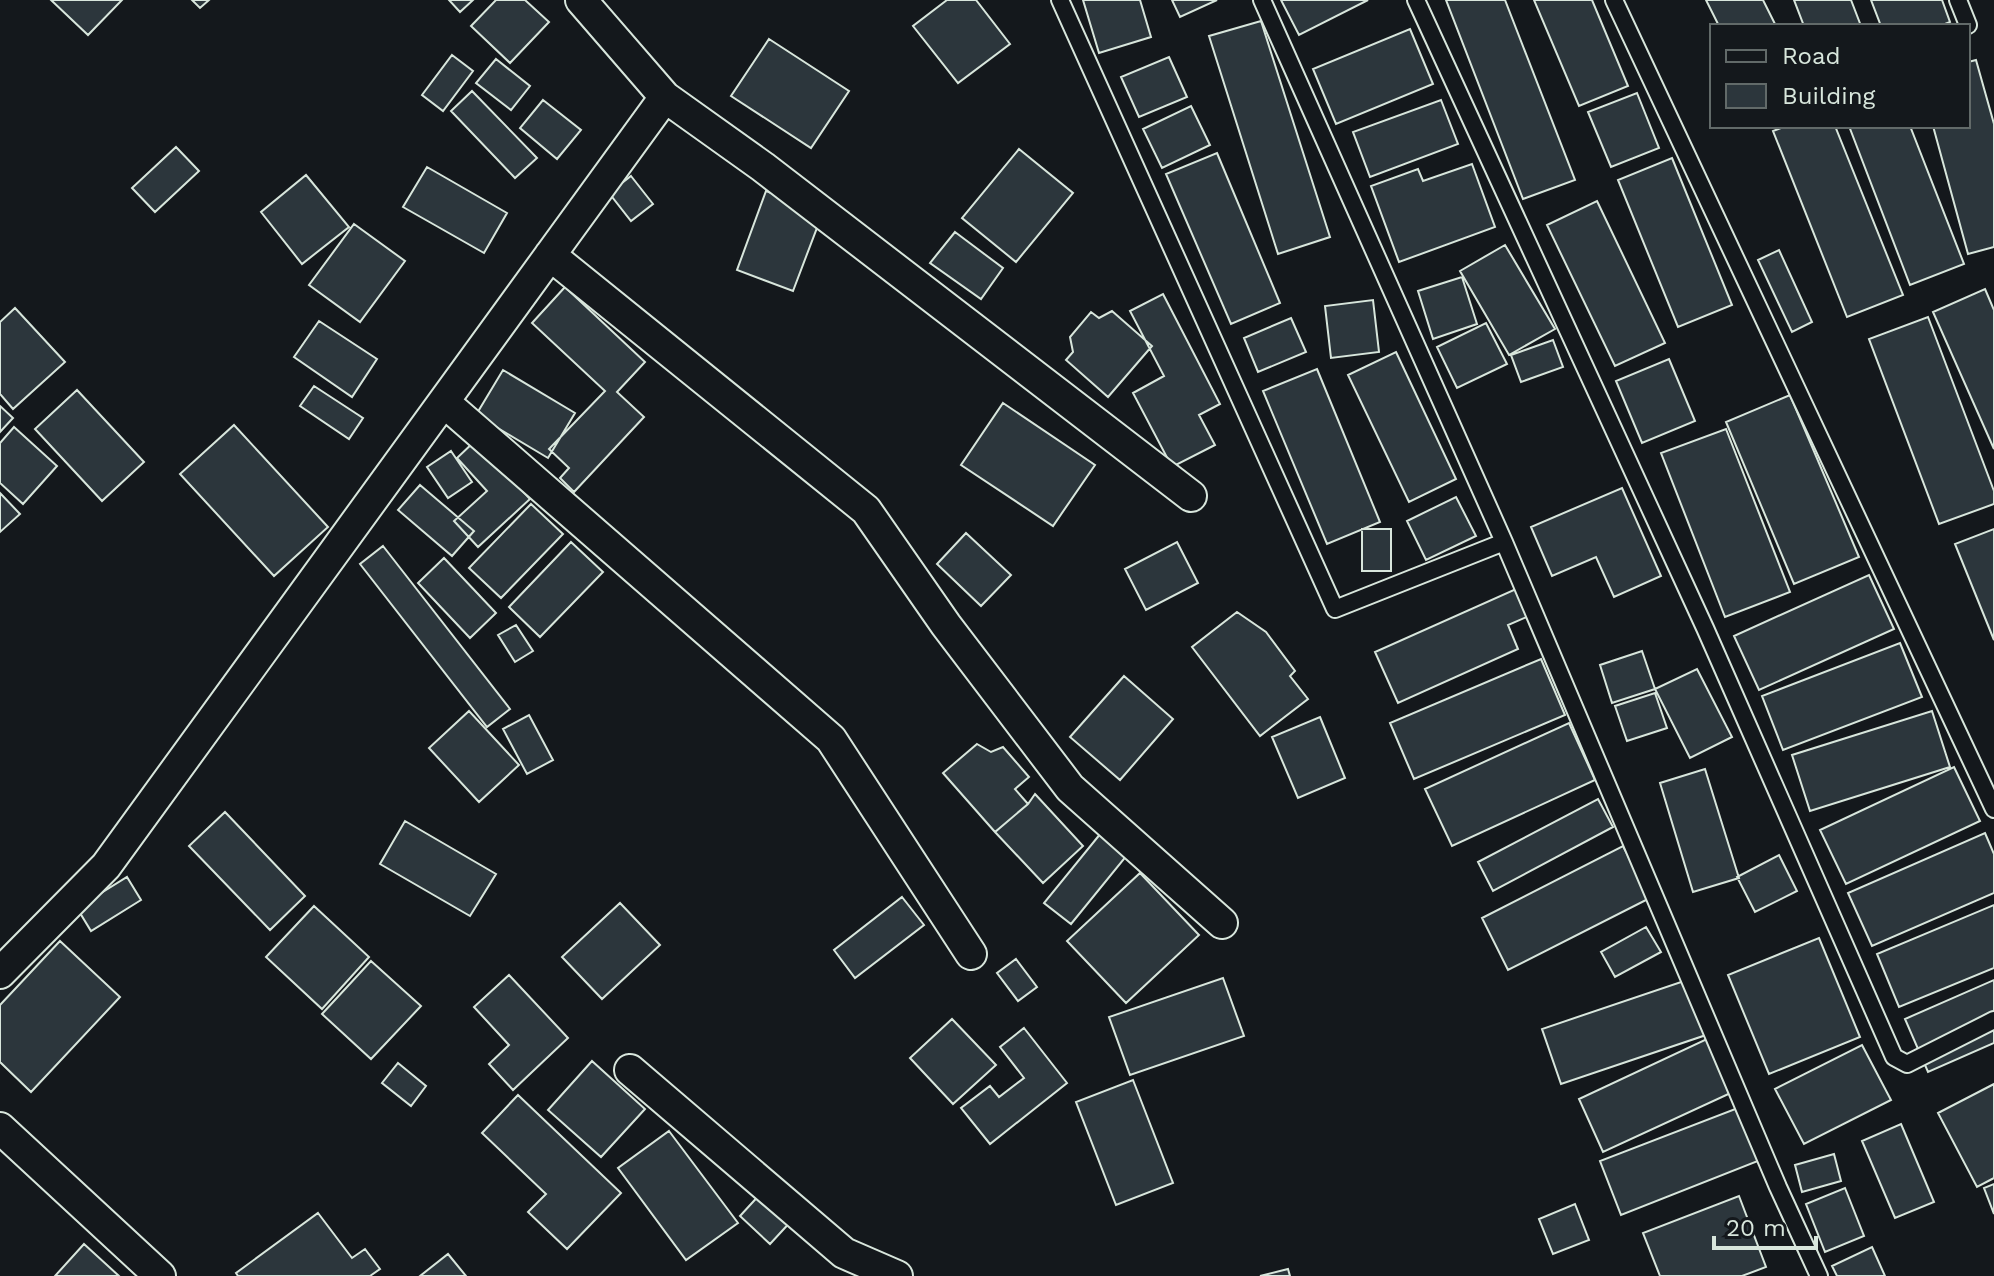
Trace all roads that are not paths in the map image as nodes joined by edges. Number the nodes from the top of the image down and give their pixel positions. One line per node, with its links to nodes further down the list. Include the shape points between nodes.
1 (581, 0): 8 (street)
2 (1060, 0): 12 (lane, via 1335,609)
3 (1262, 0): 12 (lane)
4 (1416, 0): 17 (lane, via 1705,628 1894,1057 1907,1064)
5 (1614, 0): 13 (lane)
6 (1958, 0): 7 (lane)
7 (1968, 24)
8 (665, 97): 9 (street); 11 (street)
9 (550, 255): 10 (street); 14 (street, via 866,510 1070,788)
10 (444, 402): 15 (street, via 831,739); 16 (street, via 106,866)
11 (1191, 496)
12 (1504, 542): 22 (lane)
13 (1994, 809)
14 (1222, 923)
15 (971, 954)
16 (0, 973)
17 (1994, 1020)
18 (630, 1070): 21 (street, via 844,1253)
19 (0, 1128): 20 (street)
20 (160, 1276)
21 (897, 1276)
22 (1819, 1276)

